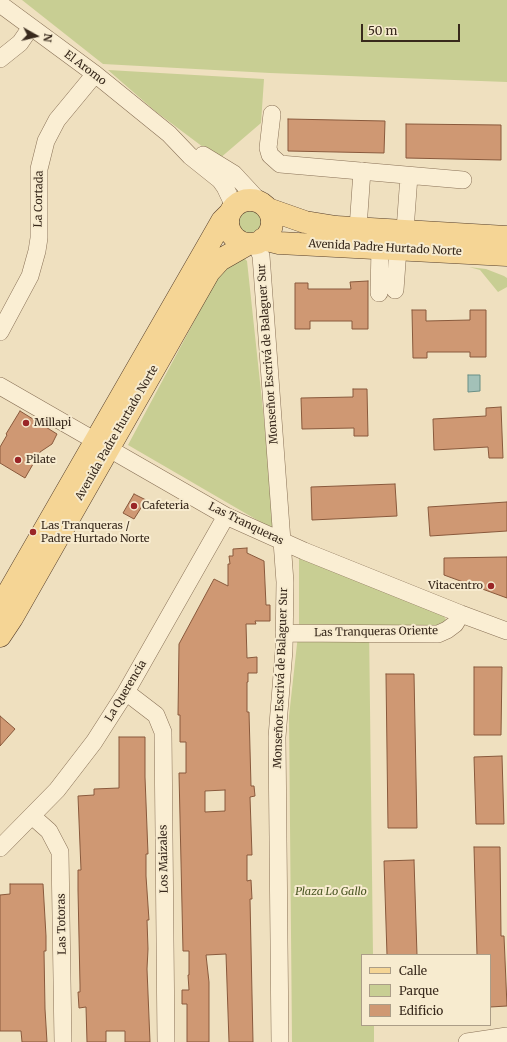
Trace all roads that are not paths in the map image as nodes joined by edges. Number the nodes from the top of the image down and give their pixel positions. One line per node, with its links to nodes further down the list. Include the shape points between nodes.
1 (0, 4): 2 (street, El Aromo)
2 (31, 27): 3 (street, via 20,43); 4 (street, El Aromo)
3 (0, 59)
4 (95, 74): 6 (street, El Aromo); 22 (street, La Cortada, via 57,120 46,141 39,169 39,238 36,258 24,288)
5 (272, 114): 7 (street, via 268,148 270,155 280,164)
6 (169, 134): 10 (street, El Aromo, via 234,174); 11 (street, El Aromo, via 190,156 220,180)
7 (362, 171): 8 (street); 12 (street)
8 (410, 176): 9 (street); 17 (street)
9 (463, 180)
10 (264, 205): 11 (main road, via 246,200); 12 (main road, Avenida Padre Hurtado Norte, via 306,222); 16 (main road, via 271,215 271,228)
11 (232, 209): 16 (main road, via 228,226 231,233 235,238); 24 (main road, Avenida Padre Hurtado Norte, via 210,242)
12 (358, 228): 17 (main road, Avenida Padre Hurtado Norte)
13 (507, 229): 14 (main road)
14 (466, 234): 15 (main road, Avenida Padre Hurtado Norte); 17 (main road, Avenida Padre Hurtado Norte)
15 (507, 236)
16 (256, 242): 17 (main road, Avenida Padre Hurtado Norte); 24 (main road, Avenida Padre Hurtado Norte, via 220,260 209,272); 26 (street, Monseñor Escrivá de Balaguer Sur, via 261,256)
17 (394, 242): 18 (main road, Avenida Padre Hurtado Norte); 21 (street)
18 (451, 252): 19 (main road, Avenida Padre Hurtado Norte); 20 (main road, via 485,261)
19 (507, 255)
20 (507, 271)
21 (387, 291)
22 (0, 332)
23 (0, 386): 24 (street, Las Tranqueras)
24 (101, 445): 25 (street, Las Tranqueras); 27 (main road, Avenida Padre Hurtado Norte); 31 (main road, Avenida Padre Hurtado Norte, via 12,618)
25 (226, 516): 26 (street, Las Tranqueras); 32 (street, La Querencia)
26 (281, 542): 28 (street, Las Tranqueras); 30 (street, Monseñor Escrivá de Balaguer Sur, via 285,582)
27 (0, 606)
28 (461, 614): 29 (street, Las Tranqueras); 30 (street, Las Tranqueras Oriente, via 455,624 438,634)
29 (507, 631)
30 (284, 633): 38 (street, Monseñor Escrivá de Balaguer Sur, via 277,737)
31 (0, 636)
32 (126, 692): 33 (street, La Querencia, via 94,742); 37 (street, Los Maizales, via 156,715 163,732)
33 (32, 816): 34 (street, La Querencia); 36 (street, Las Totoras, via 49,831 60,852)
34 (0, 848)
35 (507, 1036): 39 (street)
36 (63, 1042)
37 (166, 1042)
38 (280, 1042)
39 (467, 1042)

